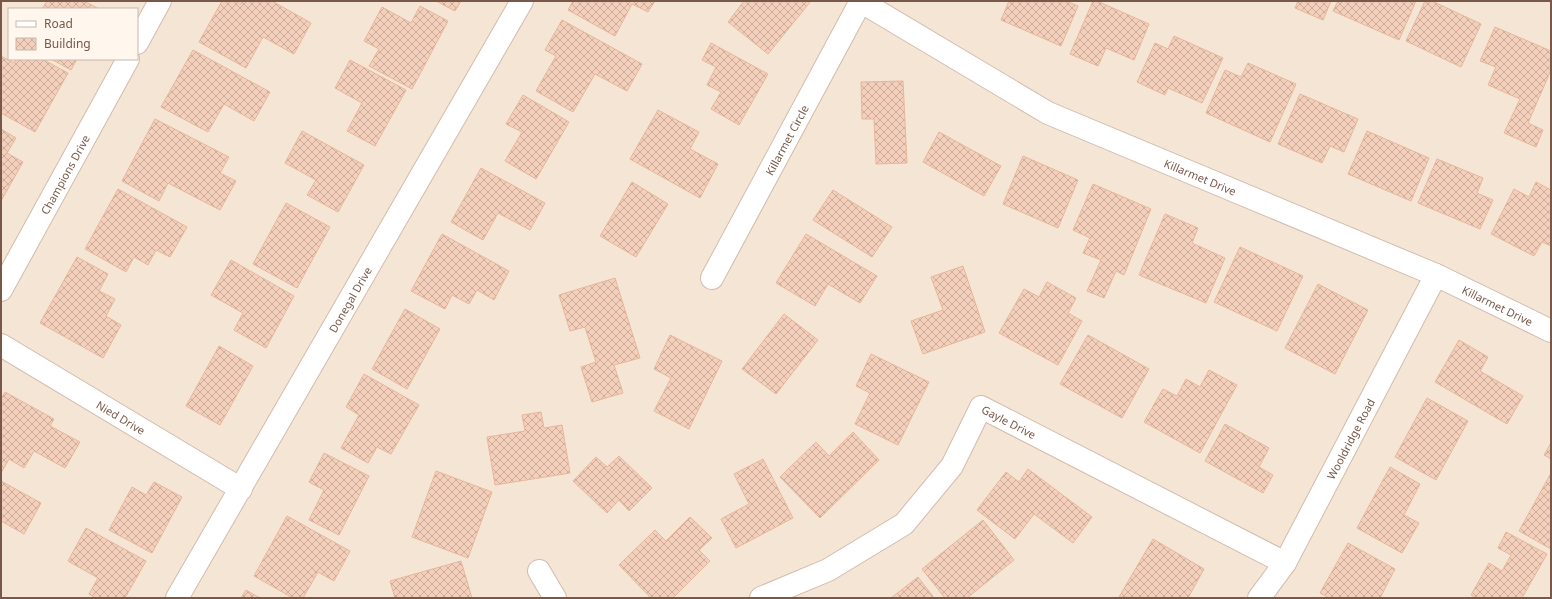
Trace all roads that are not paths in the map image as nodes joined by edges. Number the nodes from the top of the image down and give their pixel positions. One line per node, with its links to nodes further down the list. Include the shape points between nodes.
1 (160, 1): 4 (street)
2 (522, 1): 11 (street, Donegal Drive)
3 (860, 1): 6 (street, Killarmet Drive, via 1048,113); 7 (street, Killarmet Circle)
4 (138, 41)
5 (127, 60): 8 (street, Champions Drive)
6 (1436, 275): 9 (street, Killarmet Drive); 12 (street, Wooldridge Road)
7 (712, 278)
8 (1, 290)
9 (1551, 331)
10 (1, 345): 11 (street, Nied Drive)
11 (241, 489): 14 (street, Donegal Drive)
12 (1284, 564): 16 (street, Gayle Drive, via 981,407 952,466 904,524 828,570); 17 (street, Wooldridge Road)
13 (539, 571): 15 (street)
14 (177, 598)
15 (556, 598)
16 (761, 598)
17 (1259, 598)

